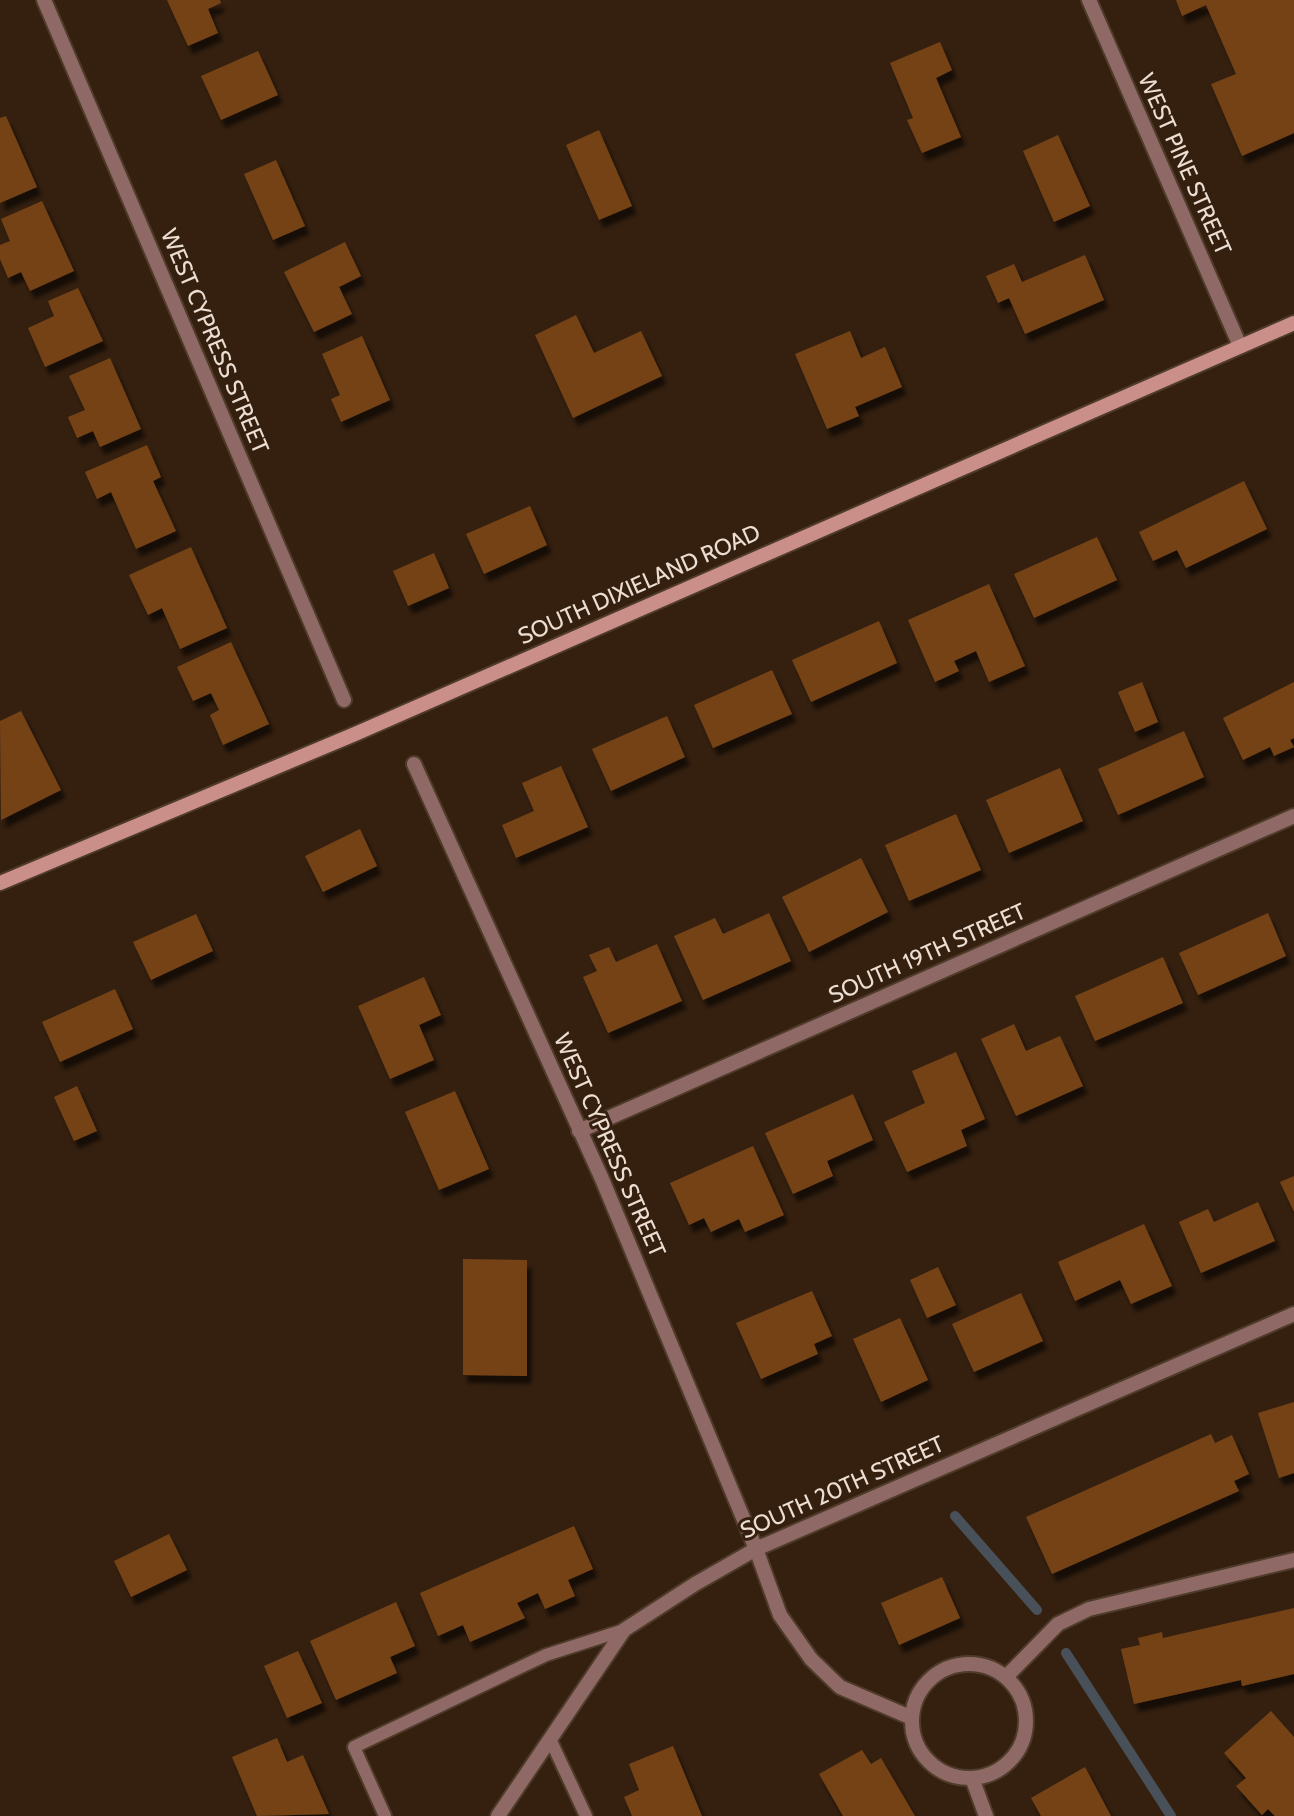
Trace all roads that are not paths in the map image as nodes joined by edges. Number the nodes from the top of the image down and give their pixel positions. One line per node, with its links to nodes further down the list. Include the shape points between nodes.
1 (44, 0): 5 (street, WEST CYPRESS STREET)
2 (1088, 0): 4 (street, WEST PINE STREET)
3 (1294, 323): 4 (main road, SOUTH DIXIELAND ROAD)
4 (1240, 346): 8 (main road, SOUTH DIXIELAND ROAD, via 355,734)
5 (344, 700)
6 (414, 764): 9 (street, WEST CYPRESS STREET)
7 (1294, 816): 9 (street, SOUTH 19TH STREET)
8 (0, 883)
9 (579, 1131): 11 (street, WEST CYPRESS STREET)
10 (1294, 1314): 11 (street, SOUTH 20TH STREET)
11 (756, 1549): 13 (street, SOUTH 20TH STREET); 15 (street, WEST CYPRESS STREET, via 780,1615 811,1659 840,1687)
12 (1294, 1560): 14 (street, via 1089,1609 1058,1625)
13 (624, 1630): 16 (street, SOUTH 20TH STREET); 18 (lane, via 545,1655 354,1747)
14 (1006, 1677): 15 (street, via 973,1663 938,1672 925,1684); 17 (street, via 1026,1710 1020,1748 1008,1764)
15 (912, 1718): 17 (street, via 914,1737 936,1768)
16 (550, 1739): 19 (street, SOUTH 20TH STREET); 20 (lane)
17 (972, 1778): 21 (street)
18 (385, 1816)
19 (498, 1816)
20 (586, 1816)
21 (986, 1816)

